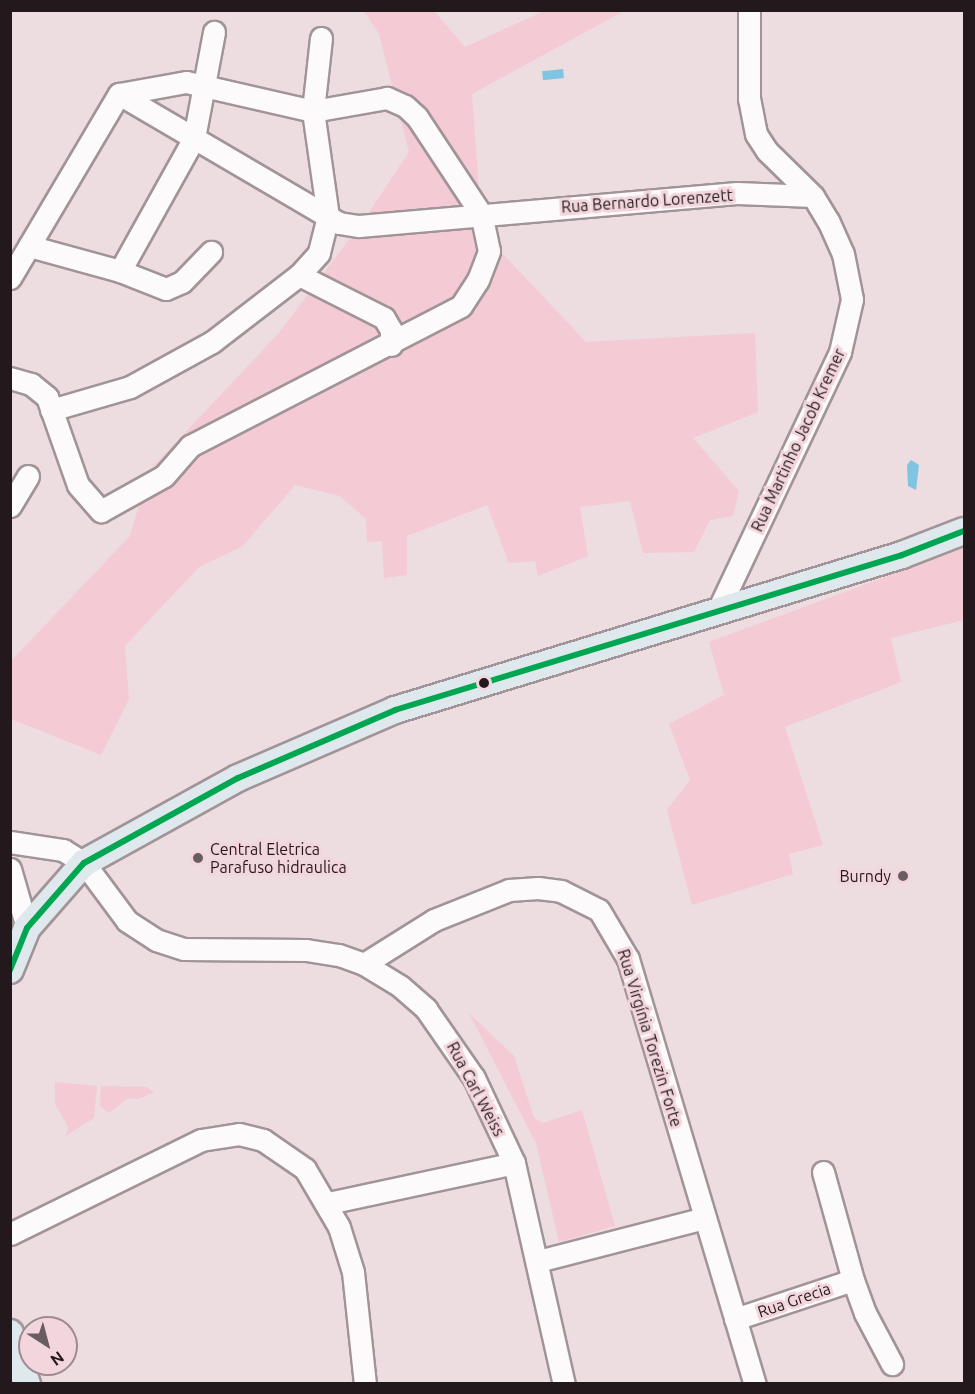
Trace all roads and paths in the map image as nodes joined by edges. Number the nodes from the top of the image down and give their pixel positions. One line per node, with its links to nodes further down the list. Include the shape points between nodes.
1 (748, 10): 8 (street, Rua Martinho Jacob Kremer, via 750,118 767,151)
2 (214, 32): 4 (street)
3 (321, 38): 6 (street)
4 (204, 85): 5 (street, via 186,82); 6 (street); 7 (street)
5 (119, 94): 7 (street, Rua Bernardo Lorenzett); 11 (street)
6 (313, 111): 9 (street, via 387,98 405,106 417,117); 10 (street)
7 (194, 138): 10 (street, Rua Bernardo Lorenzett); 13 (street)
8 (813, 196): 9 (street, Rua Bernardo Lorenzett, via 737,193); 22 (street, Rua Martinho Jacob Kremer, via 843,254 852,299 849,324 840,352)
9 (481, 214): 10 (street, Rua Bernardo Lorenzett, via 359,226); 16 (street, via 489,251 478,280 461,306)
10 (328, 216): 14 (street, via 319,253)
11 (29, 246): 13 (street); 15 (street)
12 (211, 252): 13 (street, via 182,282 165,289)
13 (120, 271)
14 (299, 275): 16 (street, via 384,318 391,330); 18 (street, via 202,348 130,387)
15 (10, 278)
16 (391, 345): 18 (street, via 190,446 164,476 101,511 78,485)
17 (10, 378): 18 (street, via 31,384 47,397)
18 (51, 410)
19 (28, 476): 20 (street)
20 (10, 506)
21 (964, 531): 22 (main road, via 902,555)
22 (719, 608): 24 (main road, via 395,710 238,778)
23 (10, 842): 24 (street, via 63,850)
24 (84, 863): 26 (main road); 27 (street, Rua Carl Weiss, via 127,921 156,940 184,948 306,950)
25 (10, 869): 26 (street)
26 (27, 928): 28 (main road)
27 (364, 964): 29 (street, Rua Carl Weiss, via 400,986 447,1036 474,1078); 32 (street, Rua Virgínia Torezin Forte, via 434,920 509,890 561,891 599,910 628,959)
28 (10, 970)
29 (514, 1163): 31 (street); 34 (street, Rua Carl Weiss)
30 (823, 1172): 35 (street, Rua Grecia)
31 (328, 1203): 33 (street, via 305,1169 284,1152 263,1140 239,1134 201,1140); 40 (street, via 353,1272)
32 (704, 1218): 34 (street); 36 (street, Rua Virgínia Torezin Forte)
33 (10, 1234)
34 (538, 1261): 41 (street, Rua Carl Weiss)
35 (853, 1280): 36 (street, Rua Grecia); 38 (street, Rua Grecia, via 865,1313)
36 (735, 1319): 42 (street, Rua Virgínia Torezin Forte)
37 (10, 1333): 39 (main road)
38 (892, 1364)
39 (27, 1383)
40 (365, 1383)
41 (564, 1383)
42 (755, 1383)

